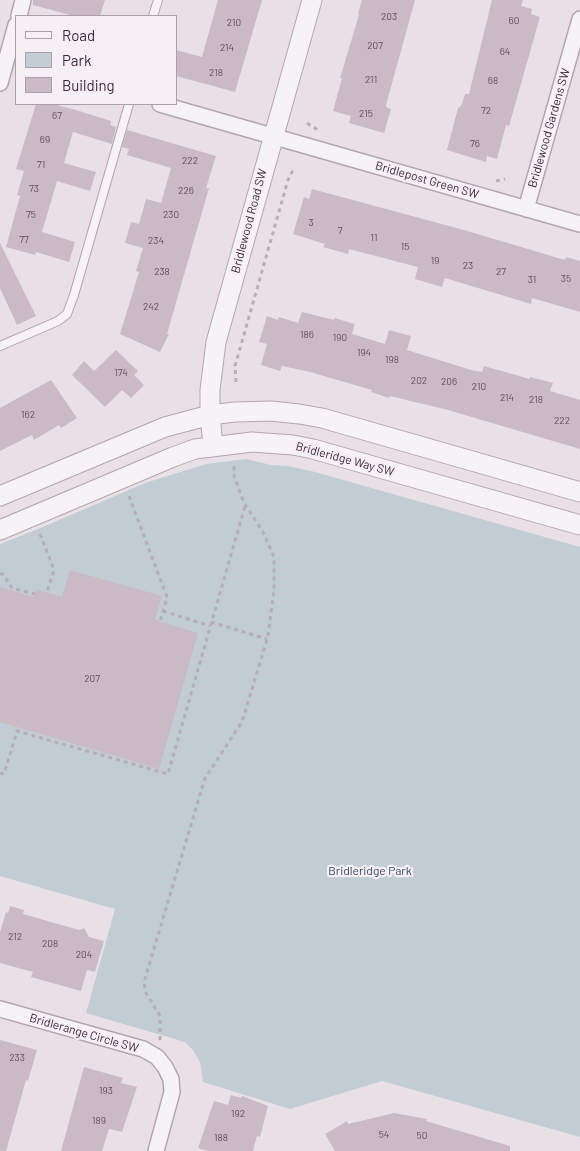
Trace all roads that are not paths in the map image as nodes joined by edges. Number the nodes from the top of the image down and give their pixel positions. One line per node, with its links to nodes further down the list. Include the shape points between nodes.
1 (24, 0): 4 (street)
2 (158, 0): 5 (lane)
3 (312, 0): 12 (street, Bridlewood Road SW)
4 (19, 15)
5 (154, 15)
6 (580, 19): 13 (street, Bridlewood Gardens SW)
7 (15, 32): 8 (street)
8 (11, 61): 9 (street)
9 (0, 82)
10 (129, 105): 15 (lane, via 67,314)
11 (164, 105): 12 (street, Bridlepost Green SW)
12 (273, 136): 13 (street, Bridlepost Green SW); 16 (street, Bridlewood Road SW, via 216,342 210,376)
13 (526, 209): 14 (street, Bridlepost Green SW)
14 (580, 224)
15 (0, 346)
16 (210, 415): 17 (street, Bridlewood Road SW); 18 (street, via 271,411 314,417); 19 (street, via 146,434)
17 (213, 446): 20 (street, Bridleridge Way SW, via 252,442 313,449); 21 (street, Bridleridge Way SW, via 172,457)
18 (580, 492)
19 (0, 496)
20 (580, 524)
21 (0, 530)
22 (0, 1009): 23 (street, Bridlerange Circle SW, via 143,1049 157,1057 171,1079 172,1092)
23 (156, 1151)

